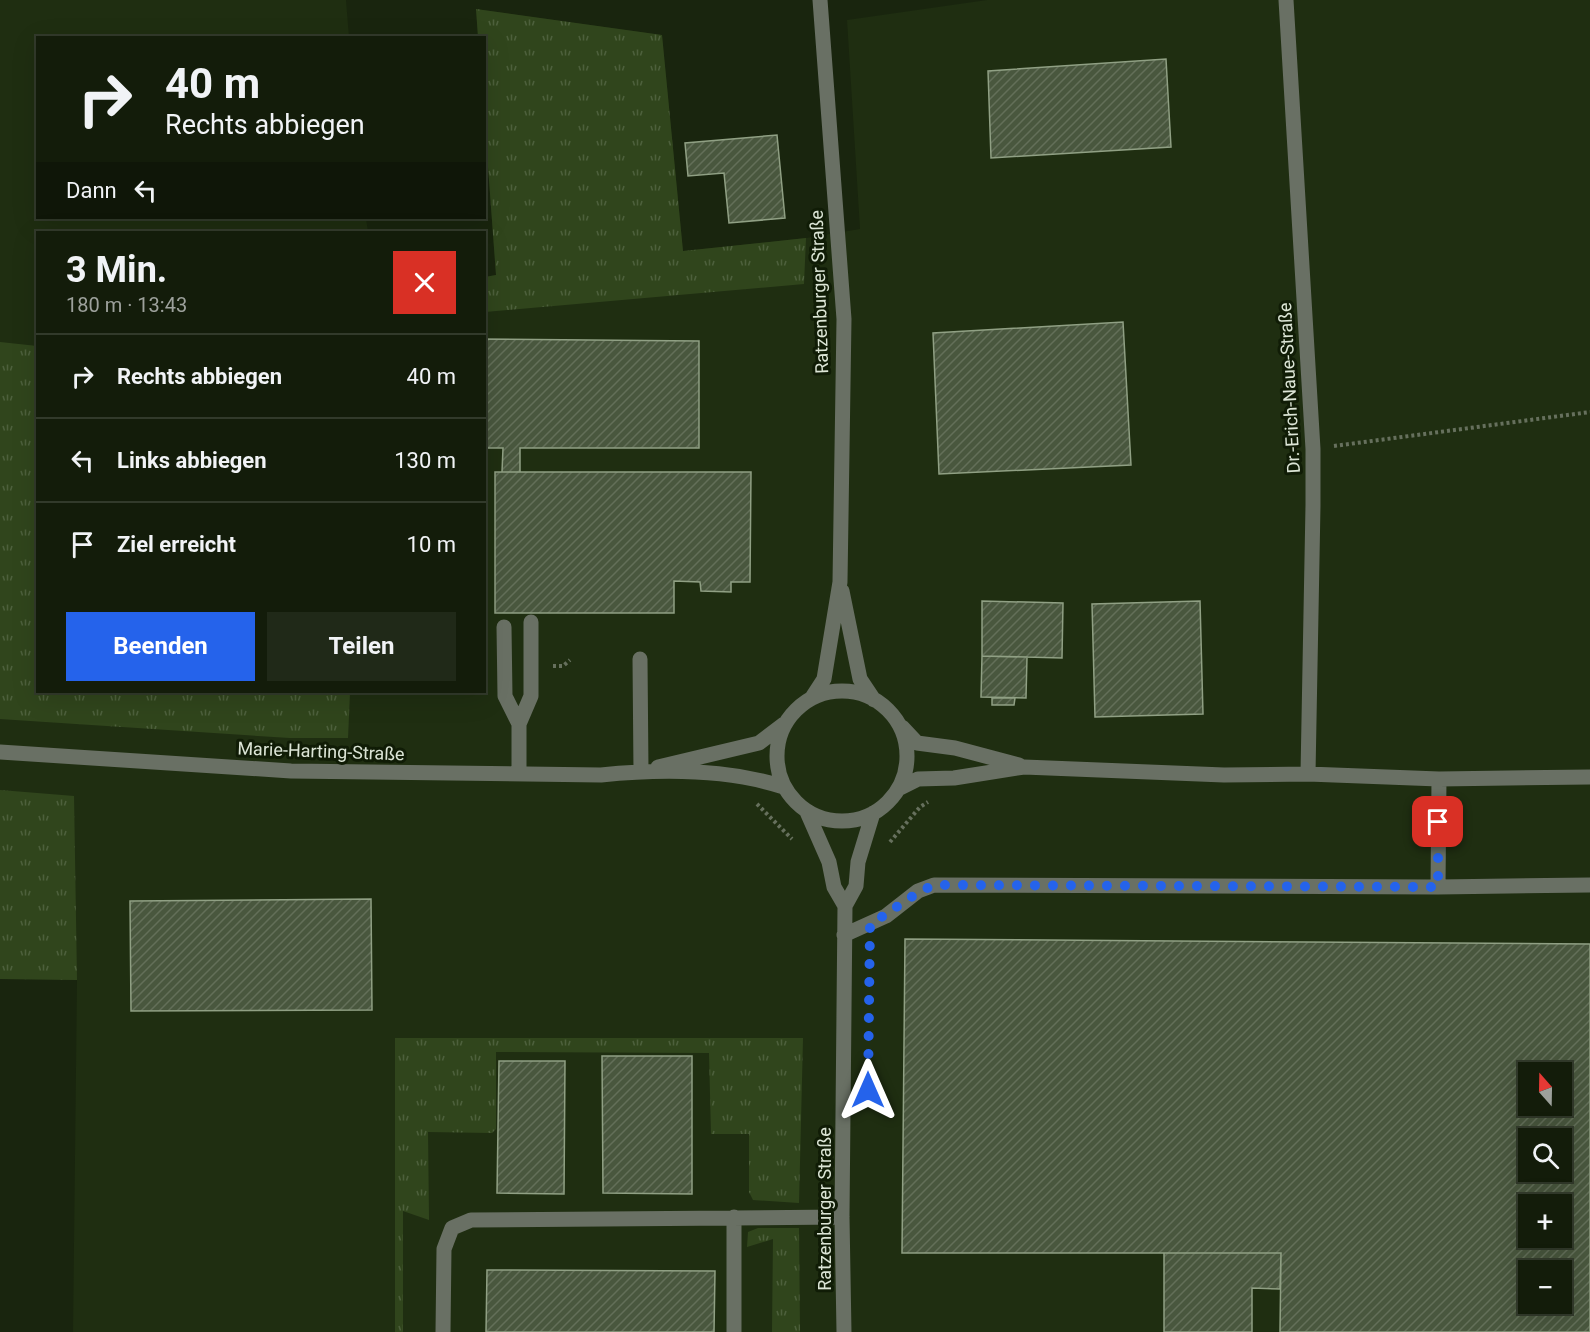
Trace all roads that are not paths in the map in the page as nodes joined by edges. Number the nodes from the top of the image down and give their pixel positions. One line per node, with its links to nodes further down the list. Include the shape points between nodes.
1 (820, 0): 3 (street, Ratzenburger Straße, via 844,319)
2 (1286, 0): 16 (street, Dr.-Erich-Naue-Straße, via 1313,449)
3 (840, 582): 7 (street, via 824,679); 8 (street, via 860,679)
4 (531, 622): 11 (street, via 531,696)
5 (504, 627): 11 (street, via 505,696)
6 (640, 659): 14 (street)
7 (811, 699): 8 (street, via 843,692); 9 (street)
8 (874, 700): 10 (street)
9 (787, 722): 14 (street, via 759,743); 19 (street, via 776,754)
10 (898, 723): 13 (street, via 917,743 955,748); 20 (street, via 907,756)
11 (519, 724): 15 (street)
12 (0, 752): 15 (street, Marie-Harting-Straße, via 291,771)
13 (1024, 767): 16 (street, via 1224,775); 20 (street, via 954,778 918,779)
14 (641, 771): 15 (street, Marie-Harting-Straße, via 601,775); 19 (street, via 740,776)
15 (519, 774)
16 (1308, 774): 18 (street)
17 (1590, 777): 18 (street)
18 (1439, 779): 24 (street)
19 (784, 787): 21 (street)
20 (898, 789): 22 (street, via 888,803)
21 (807, 812): 22 (street, via 840,822); 25 (street, via 829,862 834,887)
22 (873, 813): 25 (street, via 858,862 856,886)
23 (1590, 885): 24 (street)
24 (1438, 887): 26 (street, via 934,885 918,891 886,916)
25 (845, 906): 26 (street, Ratzenburger Straße)
26 (844, 935): 28 (street, Ratzenburger Straße)
27 (734, 1217): 28 (street); 29 (street, via 471,1220 452,1228 444,1249); 30 (street)
28 (842, 1217): 31 (street, Ratzenburger Straße)
29 (443, 1332)
30 (734, 1332)
31 (844, 1332)

